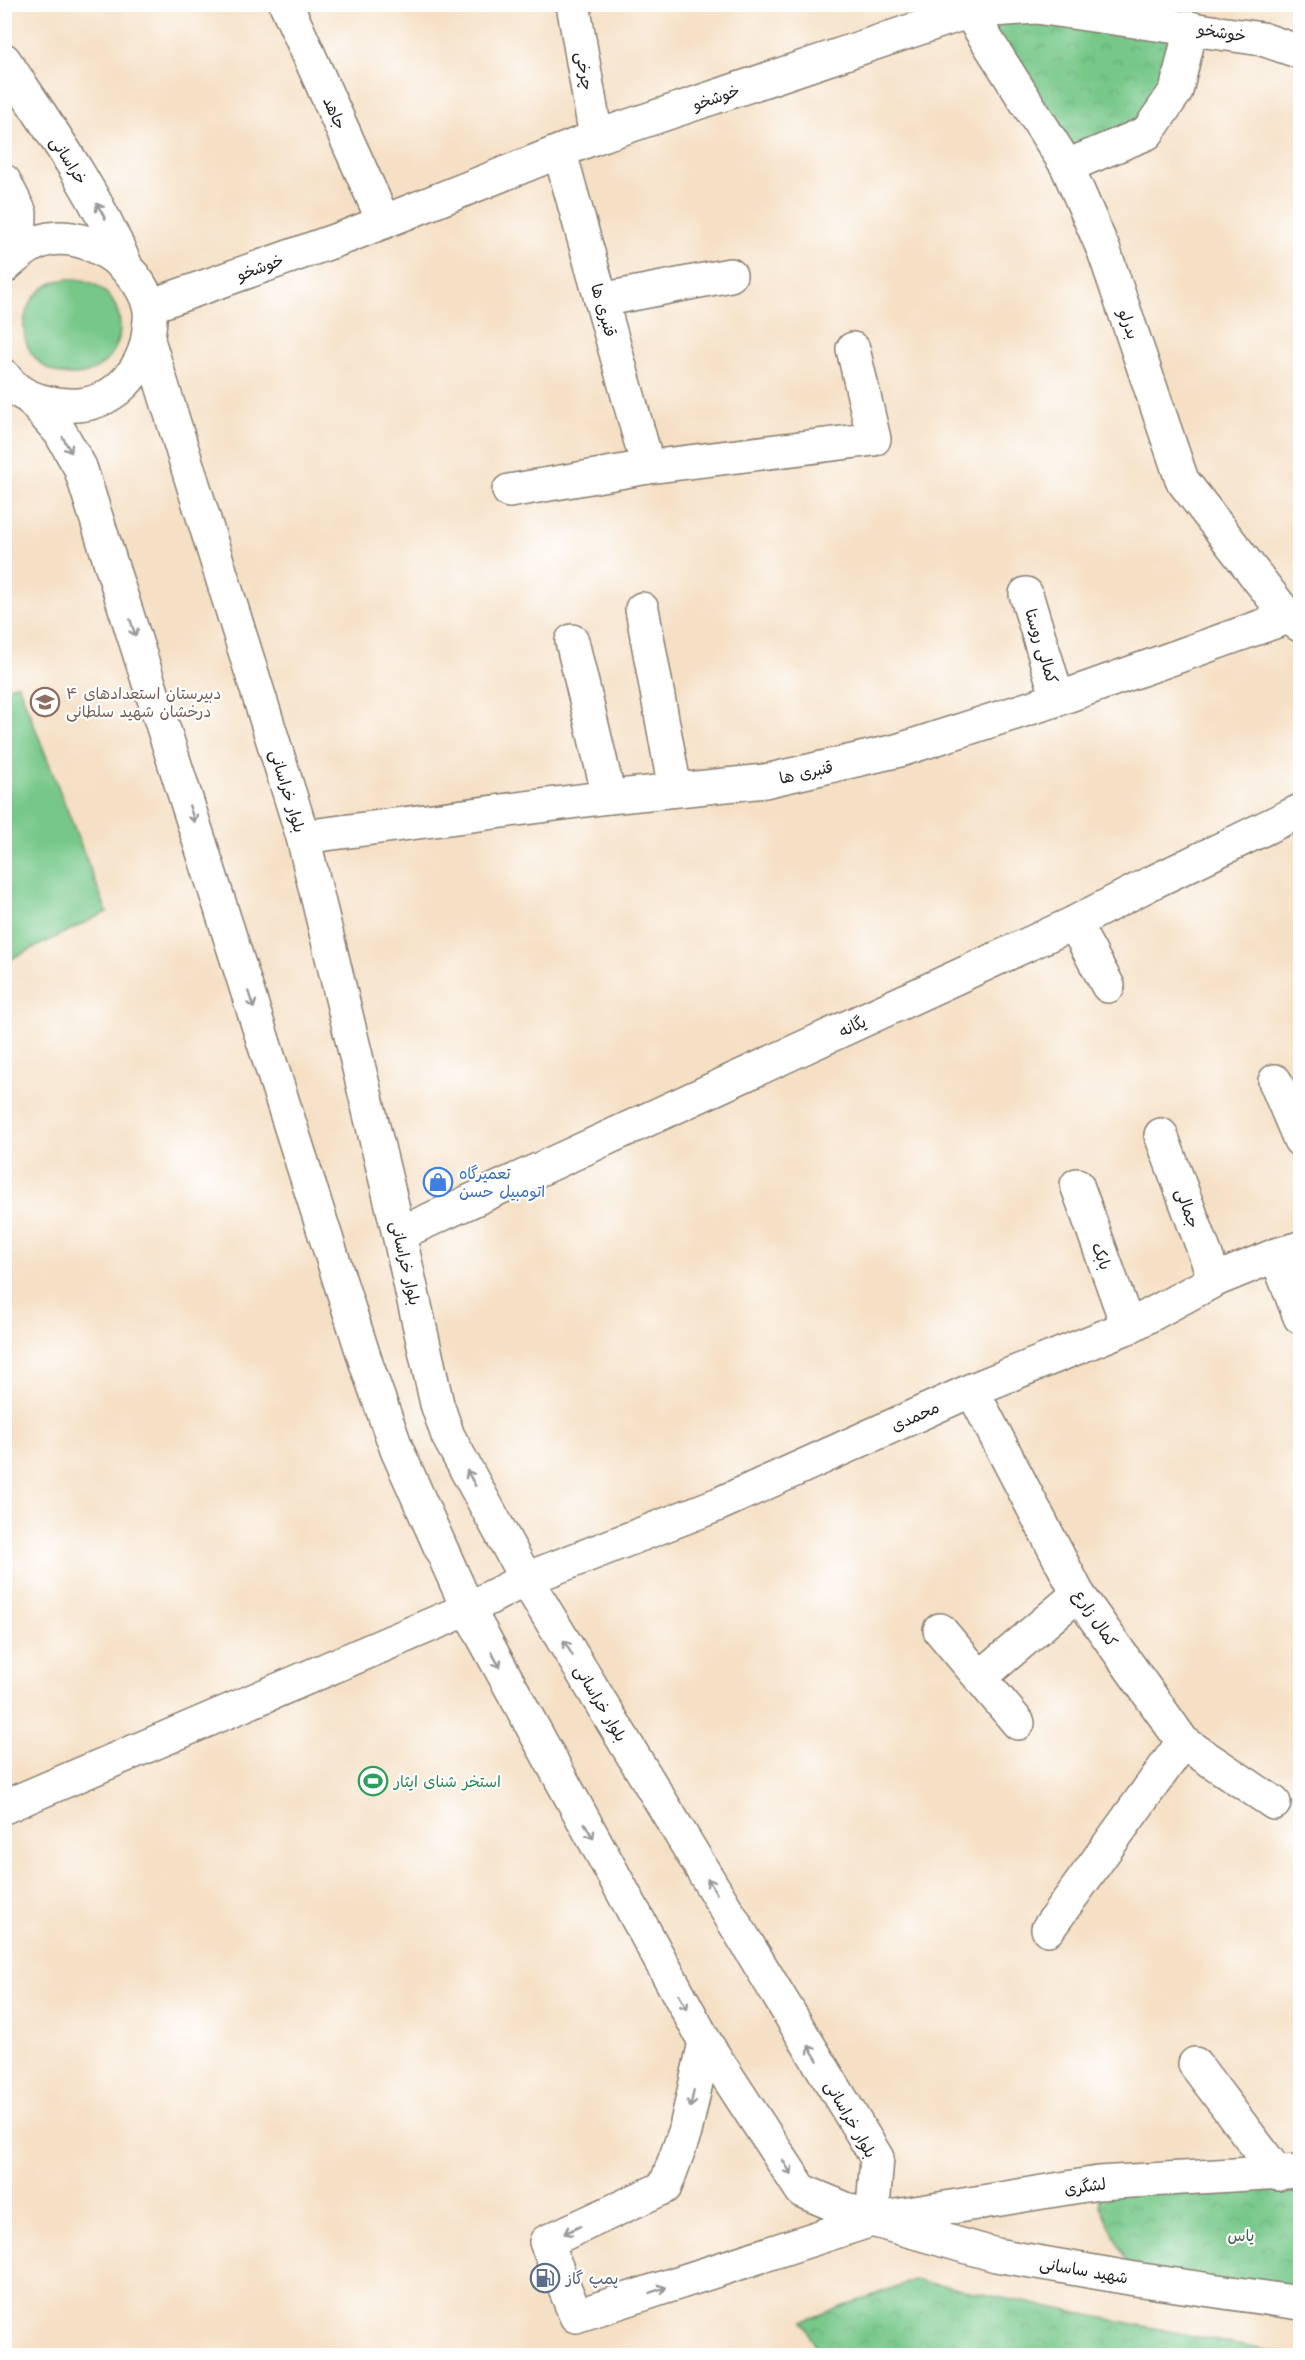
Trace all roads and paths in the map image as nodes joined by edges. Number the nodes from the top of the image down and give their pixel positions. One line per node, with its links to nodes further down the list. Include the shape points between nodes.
1 (286, 4): 11 (street, جاهد)
2 (573, 4): 7 (street, چرخی)
3 (966, 8): 4 (street, خوشخو, via 1036,7); 7 (street, خوشخو); 9 (street, بدرلو)
4 (1191, 28): 5 (street, خوشخو, via 1262,39); 9 (street, via 1176,91 1147,134)
5 (1300, 52)
6 (4, 60): 13 (street, خراسانی, one-way to 6, via 85,183)
7 (596, 137): 8 (street, خوشخو)
8 (560, 153): 11 (street, خوشخو); 15 (street, قنبری ها)
9 (1067, 166): 24 (street, بدرلو, via 1104,251 1182,480)
10 (4, 181): 12 (street, via 20,213)
11 (384, 222): 16 (street, خوشخو)
12 (12, 261): 13 (street, via 39,242 58,238 100,248)
13 (125, 264): 16 (street)
14 (730, 275): 15 (street)
15 (601, 300): 20 (street, قنبری ها)
16 (150, 306): 17 (street)
17 (148, 340): 19 (street, via 142,360 130,378 115,392 96,401 59,405); 30 (street, بلوار خراسانی)
18 (853, 349): 20 (street, via 874,439)
19 (12, 386): 45 (street, one-way to 45, via 60,432 80,467 367,1365 397,1450)
20 (648, 467): 21 (street)
21 (509, 491)
22 (1026, 594): 26 (street, کمالی روستا)
23 (642, 609): 27 (street)
24 (1294, 621): 26 (street, قنبری ها)
25 (572, 641): 28 (street)
26 (1058, 699): 27 (street, قنبری ها, via 900,750 765,781)
27 (675, 790): 28 (street, قنبری ها)
28 (609, 797): 30 (street, قنبری ها)
29 (1300, 811): 31 (street, یگانه)
30 (303, 837): 37 (street, بلوار خراسانی)
31 (1074, 923): 32 (street); 37 (street, یگانه)
32 (1108, 986)
33 (1275, 1081): 35 (street)
34 (1161, 1135): 39 (street, جمالی)
35 (1300, 1140)
36 (1077, 1185): 41 (street, بابک)
37 (399, 1234): 43 (street, بلوار خراسانی, one-way to 37, via 448,1436 437,1404)
38 (1288, 1251): 39 (street, محمدی); 40 (street)
39 (1215, 1280): 41 (street, محمدی)
40 (1300, 1317)
41 (1128, 1327): 42 (street, محمدی)
42 (972, 1390): 43 (street, محمدی, via 719,1504); 44 (street, کمال زارع)
43 (526, 1580): 45 (street, محمدی); 56 (street, بلوار خراسانی, one-way to 43, via 876,2158)
44 (1078, 1594): 47 (street); 49 (street, کمال زارع)
45 (468, 1609): 51 (street, محمدی); 53 (street, one-way to 53)
46 (940, 1630): 47 (street)
47 (981, 1677): 48 (street)
48 (1018, 1723)
49 (1183, 1742): 50 (street, کمال زارع); 52 (street)
50 (1274, 1803)
51 (4, 1807)
52 (1048, 1929)
53 (705, 2042): 56 (street, one-way to 56, via 802,2191); 56 (street, لشگری, one-way to 56, via 685,2132 665,2187 546,2242 576,2316)
54 (1195, 2064): 55 (street)
55 (1289, 2173): 56 (street, لشگری, via 1098,2183)
56 (872, 2220): 57 (street, شهید ساسانی, via 996,2254)
57 (1300, 2303)

